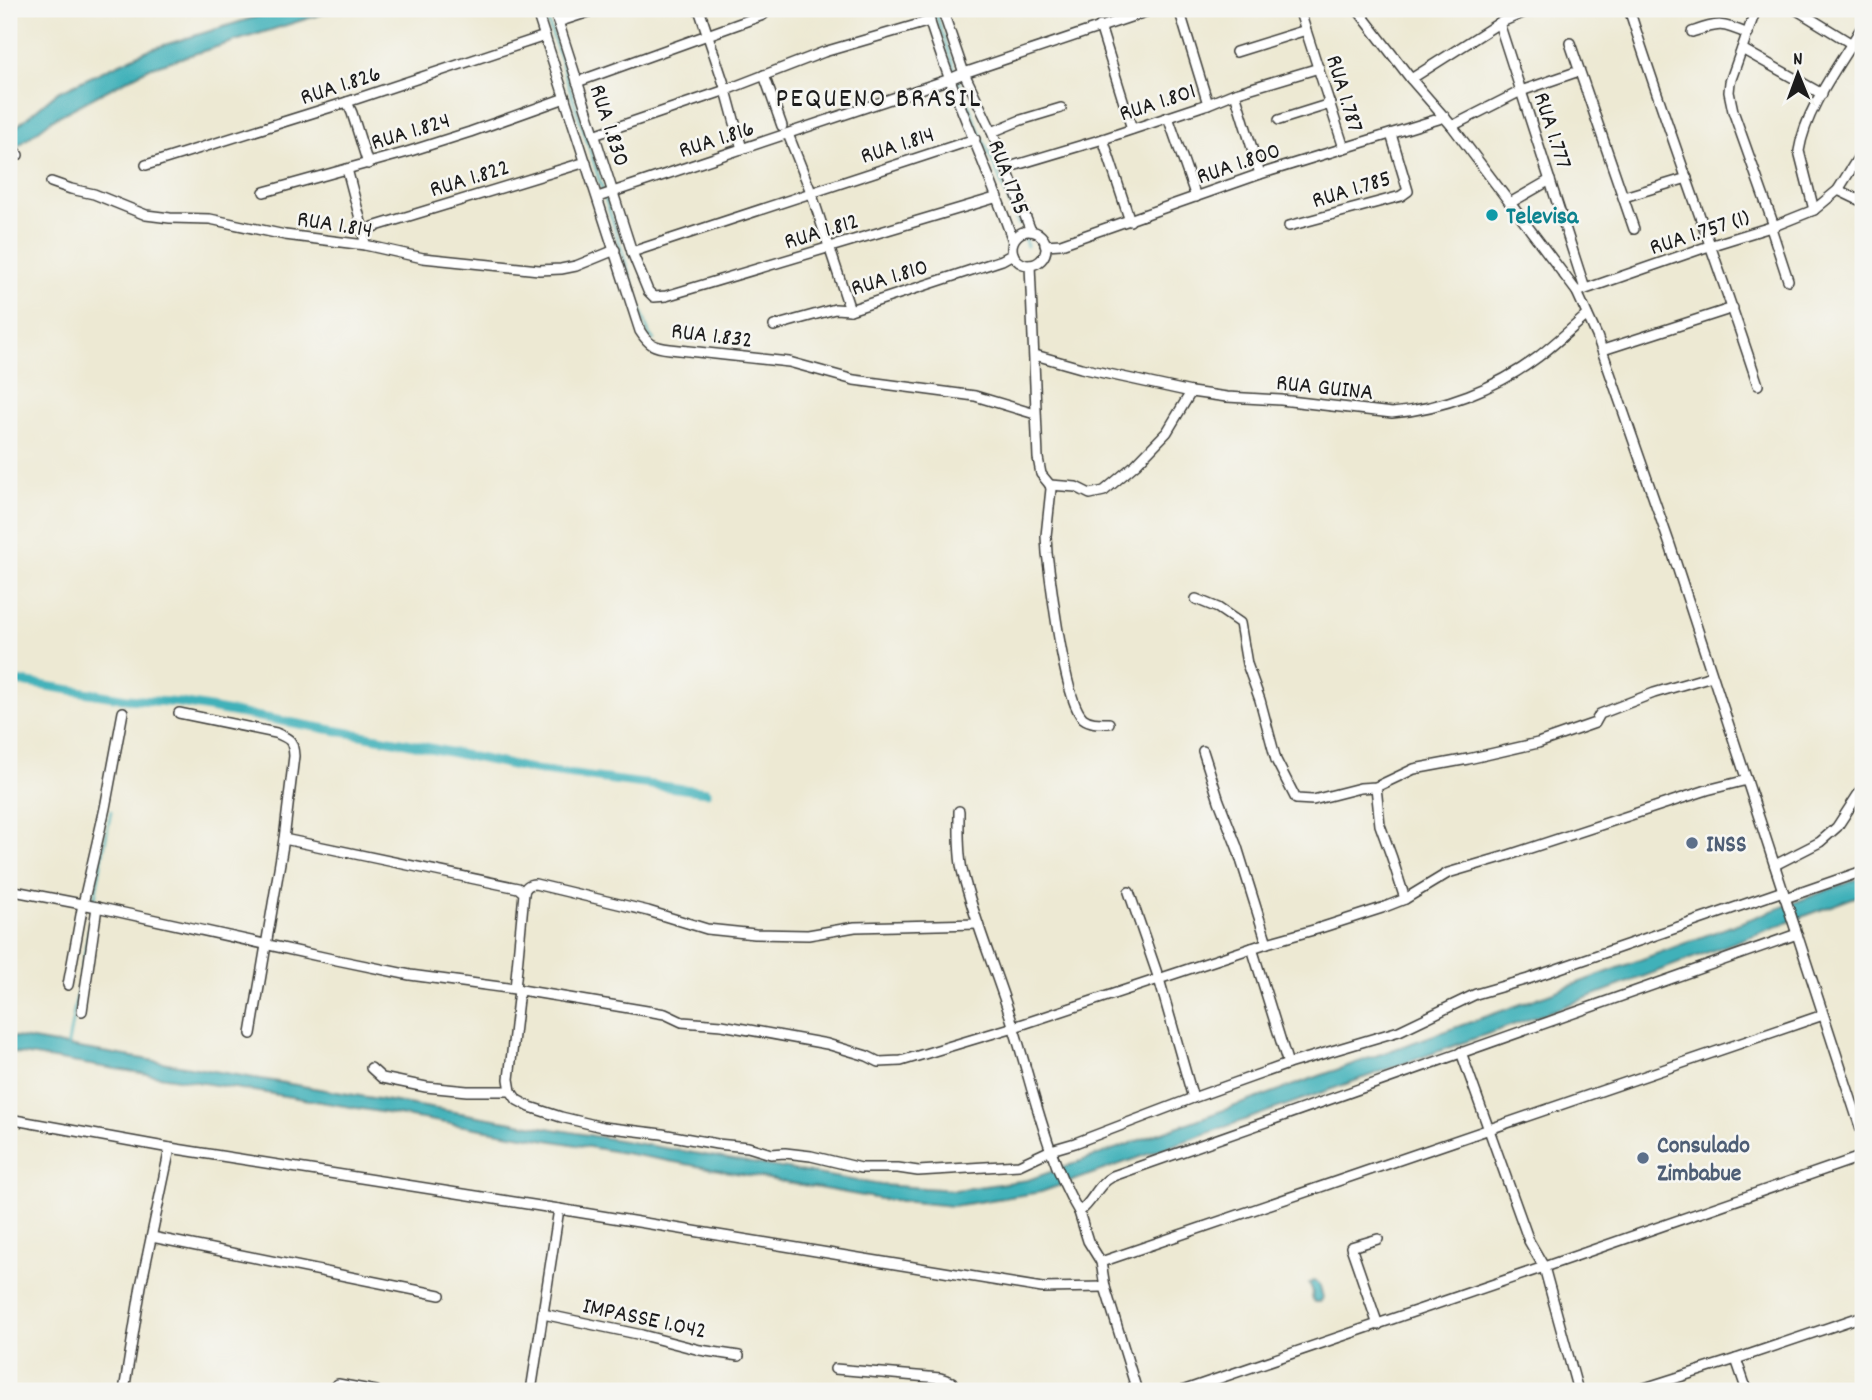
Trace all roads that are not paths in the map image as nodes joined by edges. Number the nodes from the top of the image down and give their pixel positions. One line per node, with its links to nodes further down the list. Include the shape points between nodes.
1 (536, 9): 25 (street, RUA 1.832)
2 (554, 9): 17 (street, RUA 1.830)
3 (598, 9): 17 (street)
4 (699, 9): 24 (street)
5 (765, 9): 24 (street, via 763,15)
6 (926, 9): 16 (street, RUA 1795)
7 (1154, 9): 20 (street, RUA 1.816)
8 (1179, 9): 43 (street)
9 (1299, 9): 21 (street, RUA 1.787)
10 (1357, 9): 35 (street)
11 (1529, 9): 18 (street)
12 (1629, 9): 66 (street)
13 (1756, 9): 23 (street)
14 (1795, 9): 27 (street)
15 (946, 10): 32 (street)
16 (930, 21): 33 (street); 34 (street, RUA 1795)
17 (558, 22): 36 (street, RUA 1.830)
18 (1499, 23): 35 (street); 38 (street, RUA 1.777)
19 (1863, 25): 27 (street)
20 (1100, 26): 32 (street, RUA 1.816); 50 (street)
21 (1306, 30): 29 (street); 30 (street, RUA 1.787)
22 (1692, 32): 23 (street, via 1724,24)
23 (1748, 34): 28 (street)
24 (707, 35): 36 (street); 37 (street)
25 (545, 36): 41 (street, RUA 1.832); 42 (street, RUA 1.826)
26 (1570, 43): 31 (street)
27 (1852, 44): 40 (street)
28 (1742, 49): 40 (street); 82 (street, via 1729,92)
29 (1236, 52)
30 (1319, 68): 39 (street, RUA 1.801); 44 (street, RUA 1.787)
31 (1578, 71): 38 (street); 76 (street)
32 (964, 72): 34 (street, RUA 1.816); 52 (street)
33 (764, 75): 37 (street); 51 (street)
34 (950, 79): 51 (street, RUA 1.816); 55 (street, RUA 1795)
35 (1411, 79): 47 (street)
36 (577, 82): 54 (street, RUA 1.830)
37 (726, 90): 54 (street); 58 (street)
38 (1521, 91): 49 (street); 67 (street, RUA 1.777)
39 (1235, 93): 43 (street, RUA 1.801); 65 (street)
40 (1822, 94): 79 (street, via 1799,151)
41 (565, 98): 60 (street, RUA 1.832); 61 (street, RUA 1.824)
42 (347, 102): 61 (street); 62 (street, RUA 1.826)
43 (1208, 104): 46 (street, RUA 1.801)
44 (1330, 104): 48 (street); 57 (street, RUA 1.787)
45 (1061, 108): 52 (street)
46 (1168, 117): 50 (street, RUA 1.801); 75 (street)
47 (1445, 117): 49 (street); 53 (street, RUA 1.800)
48 (1279, 120)
49 (1452, 126): 78 (street)
50 (1132, 129): 56 (street, RUA 1.801)
51 (785, 130): 58 (street, RUA 1.816); 72 (street)
52 (992, 132): 63 (street)
53 (1391, 134): 57 (street, RUA 1.800); 81 (street, RUA 1.785, via 1408,191)
54 (594, 135): 71 (street, RUA 1.830)
55 (975, 139): 72 (street, RUA 1.814); 74 (street, RUA 1795)
56 (1102, 139): 63 (street, RUA 1.801); 80 (street)
57 (1344, 148): 65 (street, RUA 1.800)
58 (743, 149): 71 (street, RUA 1.816)
59 (1863, 150): 69 (street, RUA 1.757 (1))
60 (586, 162): 73 (street, RUA 1.832); 84 (street, RUA 1.822)
61 (368, 164): 64 (street, RUA 1.824)
62 (146, 165)
63 (1006, 168): 85 (street)
64 (347, 169): 70 (street, RUA 1.824); 84 (street)
65 (1260, 174): 75 (street, RUA 1.800)
66 (1687, 178): 76 (street); 89 (street)
67 (1550, 180): 78 (street); 96 (street, RUA 1.777)
68 (51, 182): 87 (street, RUA 1.814, via 146,215 210,219)
69 (1838, 190): 77 (street); 79 (street, RUA 1.757 (1))
70 (264, 192)
71 (613, 192): 73 (street, RUA 1.816); 92 (street, RUA 1.830)
72 (811, 192): 90 (street); 92 (street, RUA 1.814)
73 (598, 197): 91 (street, RUA 1.832)
74 (998, 197): 86 (street, RUA 1795); 90 (street, RUA 1.812)
75 (1196, 197): 80 (street, RUA 1.800)
76 (1624, 197): 83 (street)
77 (1863, 202)
78 (1510, 203): 96 (street)
79 (1814, 210): 82 (street, RUA 1.757 (1))
80 (1130, 221): 88 (street, RUA 1.800)
81 (1289, 226)
82 (1772, 227): 89 (street, RUA 1.757 (1)); 95 (street)
83 (1634, 229)
84 (363, 230): 87 (street)
85 (1031, 231): 86 (street); 88 (street, via 1038,233)
86 (1013, 241): 93 (street)
87 (365, 245): 91 (street, RUA 1.814, via 423,258 540,270 561,270)
88 (1045, 245): 94 (street, via 1040,261)
89 (1709, 246): 96 (street, RUA 1.757 (1)); 98 (street)
90 (829, 248): 97 (street, RUA 1.812); 99 (street)
91 (615, 250): 106 (street, RUA 1.832, via 640,331 657,347 789,362 854,380 975,396)
92 (632, 252): 97 (street, RUA 1.830)
93 (1013, 254): 94 (street); 99 (street, RUA 1.810)
94 (1030, 265): 103 (street)
95 (1788, 280)
96 (1581, 291): 100 (street)
97 (654, 297)
98 (1733, 308): 102 (street); 104 (street)
99 (850, 310): 101 (street, RUA 1.810, via 835,309)
100 (1587, 315): 102 (street); 105 (street, RUA GUINA, via 1511,375 1477,391 1405,412)
101 (774, 326)
102 (1603, 350): 109 (street)
103 (1035, 355): 105 (street, RUA GUINA); 106 (street)
104 (1758, 385)
105 (1191, 392): 107 (street, via 1167,432 1104,491 1090,494)
106 (1035, 414): 107 (street, via 1039,467)
107 (1050, 485): 112 (street, via 1047,553 1070,692 1082,717)
108 (1196, 598): 115 (street, via 1240,624 1276,760 1296,799)
109 (1712, 676): 114 (street); 115 (street, via 1600,714 1595,723 1538,743 1414,768)
110 (122, 712): 126 (street)
111 (179, 713): 118 (street, via 289,738 294,756)
112 (1109, 723)
113 (1203, 751): 130 (street)
114 (1747, 780): 119 (street); 125 (street, via 1448,873)
115 (1377, 787): 125 (street, via 1380,825)
116 (1863, 787): 119 (street, via 1837,827)
117 (959, 811): 128 (street, via 962,868)
118 (284, 839): 123 (street, via 518,888); 131 (street)
119 (1775, 865): 124 (street)
120 (1863, 871): 124 (street)
121 (9, 890): 126 (street)
122 (1129, 892): 133 (street)
123 (524, 893): 128 (street, via 535,884 707,929 755,934 808,935 855,927); 135 (street)
124 (1785, 897): 129 (street); 141 (street, via 1476,994 1399,1031)
125 (1405, 899): 130 (street)
126 (83, 904): 127 (street); 134 (street)
127 (97, 907): 131 (street); 136 (street)
128 (978, 923): 138 (street)
129 (1796, 932): 137 (street); 140 (street)
130 (1267, 943): 132 (street)
131 (266, 944): 135 (street, via 410,975); 139 (street)
132 (1252, 948): 133 (street); 141 (street)
133 (1159, 979): 138 (street); 144 (street)
134 (68, 985)
135 (517, 989): 138 (street, via 665,1014 682,1022 768,1032 888,1063); 143 (street, via 509,1064)
136 (82, 1011)
137 (1823, 1015): 146 (street); 147 (street)
138 (1014, 1027): 149 (street)
139 (251, 1034)
140 (1461, 1052): 146 (street); 152 (street, via 1113,1176 1098,1186)
141 (1288, 1064): 144 (street)
142 (371, 1068): 143 (street, via 382,1078 426,1087)
143 (511, 1091): 149 (street, via 530,1107 603,1127 771,1154 811,1156 861,1168 918,1171 1018,1165)
144 (1193, 1098): 149 (street)
145 (9, 1119): 148 (street)
146 (1489, 1130): 155 (street); 156 (street, via 1529,1241)
147 (1863, 1136)
148 (170, 1148): 151 (street); 153 (street)
149 (1051, 1150): 152 (street, via 1067,1194)
150 (1863, 1156): 156 (street)
151 (559, 1209): 157 (street, via 1042,1288); 159 (street)
152 (1079, 1212): 155 (street)
153 (152, 1237): 158 (street); 165 (street)
154 (1378, 1239): 161 (street, via 1351,1247)
155 (1101, 1262): 157 (street)
156 (1544, 1267): 161 (street); 172 (street)
157 (1105, 1287): 170 (street)
158 (440, 1295)
159 (543, 1314): 162 (street, IMPASSE 1.042); 168 (street)
160 (1863, 1316): 163 (street)
161 (1378, 1325): 171 (street)
162 (739, 1356)
163 (1736, 1359): 173 (street); 174 (street)
164 (835, 1370): 169 (street, via 940,1378 952,1382)
165 (124, 1391)
166 (330, 1391): 167 (street, via 338,1384)
167 (376, 1391)
168 (531, 1391)
169 (956, 1391)
170 (1137, 1391)
171 (1182, 1391)
172 (1578, 1391)
173 (1635, 1391)
174 (1747, 1391)

